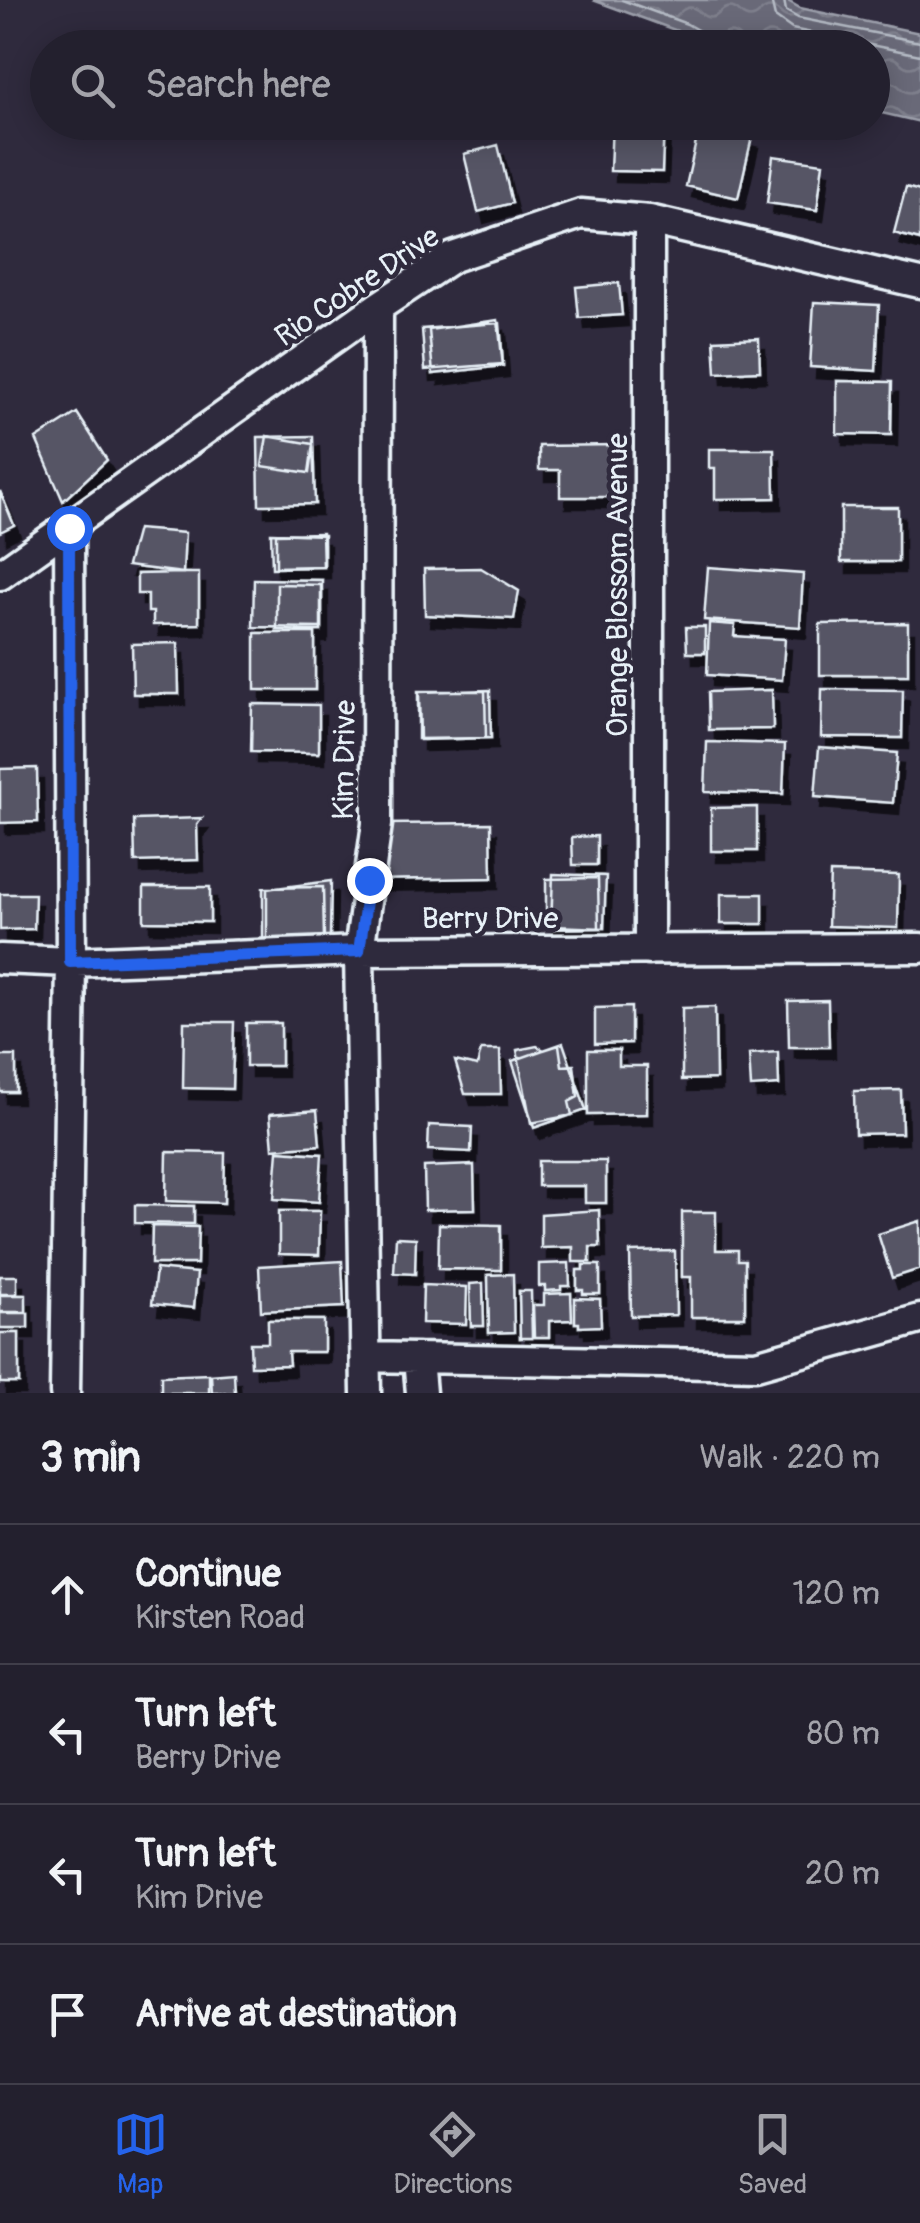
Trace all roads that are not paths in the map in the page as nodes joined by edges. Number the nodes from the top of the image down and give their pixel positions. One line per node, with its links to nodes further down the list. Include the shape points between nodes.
1 (649, 220): 2 (street, Rio Cobre Drive); 3 (street, Rio Cobre Drive, via 581,214 453,256); 7 (street, Orange Blossom Avenue)
2 (920, 283)
3 (378, 307): 4 (street, Rio Cobre Drive); 8 (street, Kim Drive, via 377,824)
4 (69, 528): 5 (street, Rio Cobre Drive); 10 (street)
5 (0, 575)
6 (920, 948): 7 (street, Berry Drive)
7 (649, 950): 8 (street, Berry Drive)
8 (359, 951): 10 (street, Berry Drive); 12 (street, Kim Drive)
9 (0, 959): 10 (street, Berry Drive)
10 (70, 962): 15 (street)
11 (920, 1320): 14 (street)
12 (366, 1357): 13 (street); 16 (street, Kim Drive)
13 (418, 1358): 14 (street); 17 (street)
14 (755, 1379)
15 (65, 1393)
16 (366, 1393)
17 (420, 1393)

